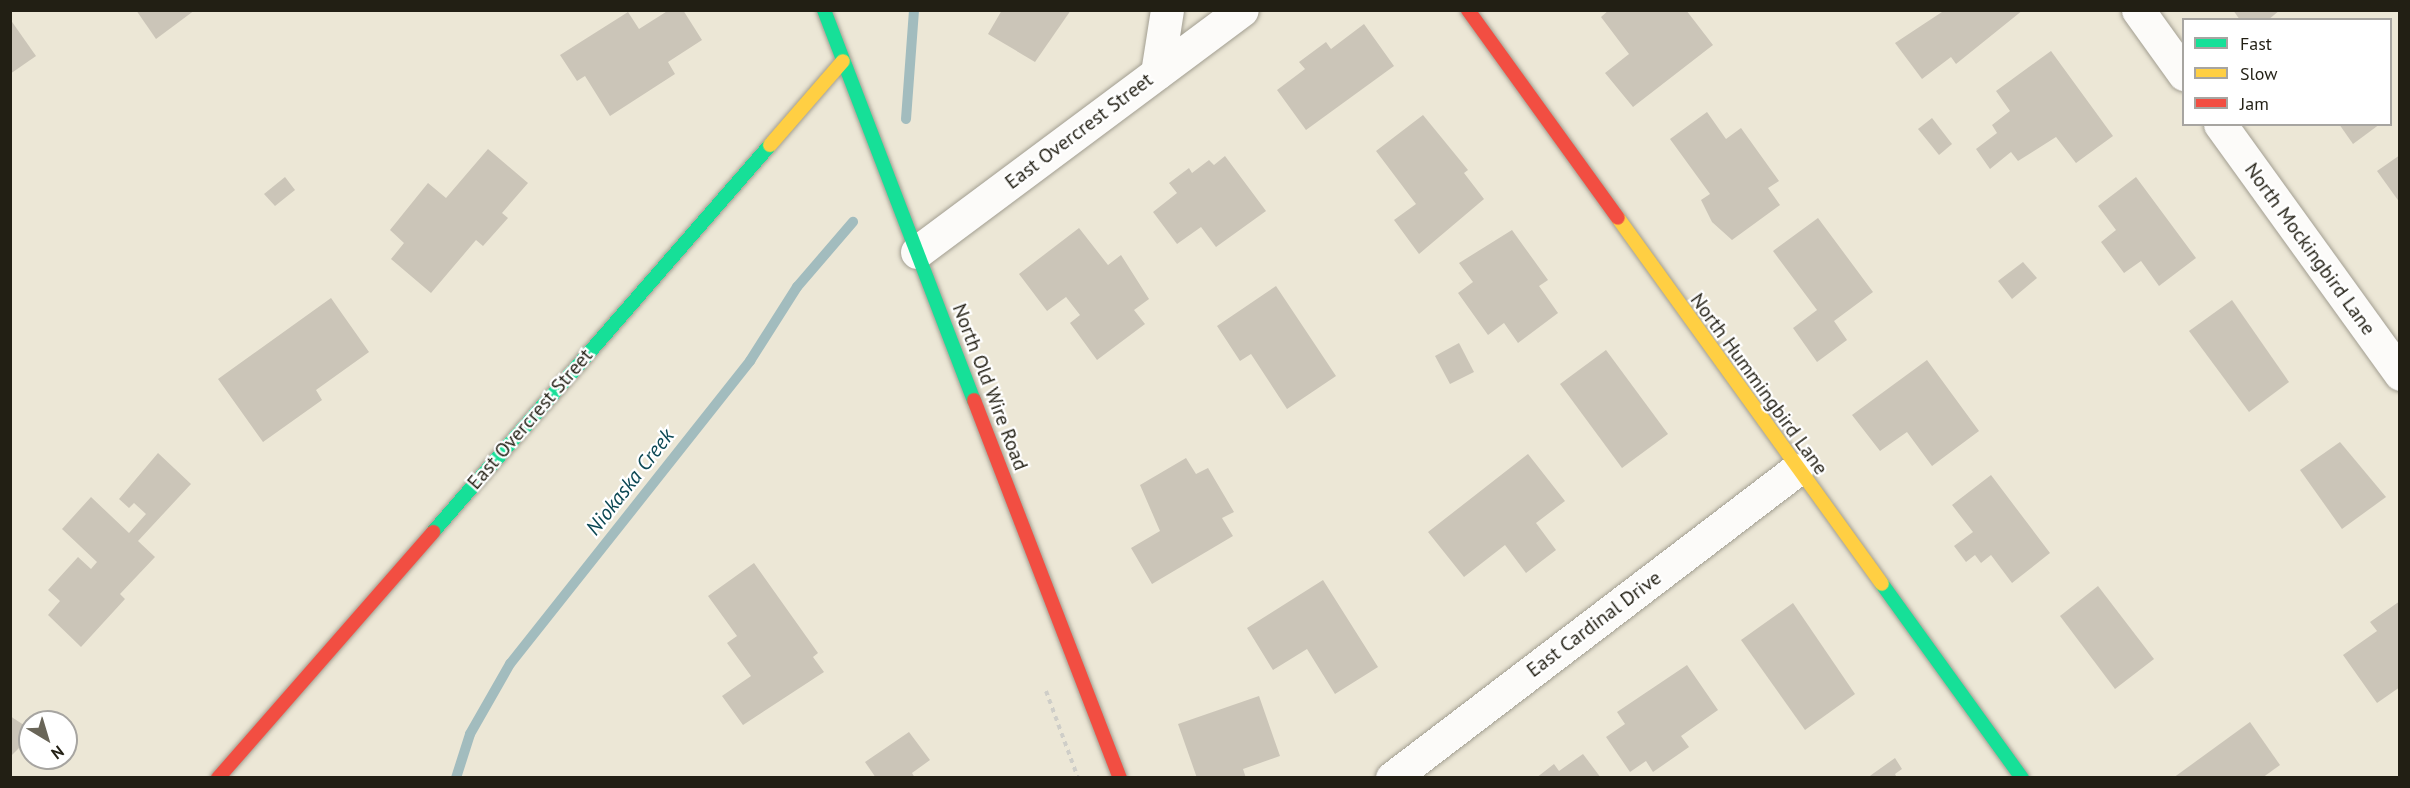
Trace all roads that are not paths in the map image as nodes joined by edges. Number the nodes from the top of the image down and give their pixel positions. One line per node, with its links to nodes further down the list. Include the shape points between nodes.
1 (824, 10): 6 (street, North Old Wire Road)
2 (1167, 10): 8 (street)
3 (1242, 10): 8 (street, East Overcrest Street)
4 (1468, 10): 12 (street, North Hummingbird Lane)
5 (2138, 10): 7 (street)
6 (843, 61): 10 (street, North Old Wire Road); 13 (street, East Overcrest Street)
7 (2182, 71)
8 (1157, 73): 10 (street, East Overcrest Street)
9 (2221, 126): 11 (street, North Mockingbird Lane)
10 (917, 252): 14 (street, North Old Wire Road)
11 (2400, 374)
12 (1796, 470): 15 (street, East Cardinal Drive); 16 (street, North Hummingbird Lane)
13 (218, 777)
14 (1120, 777)
15 (1392, 777)
16 (2022, 777)

